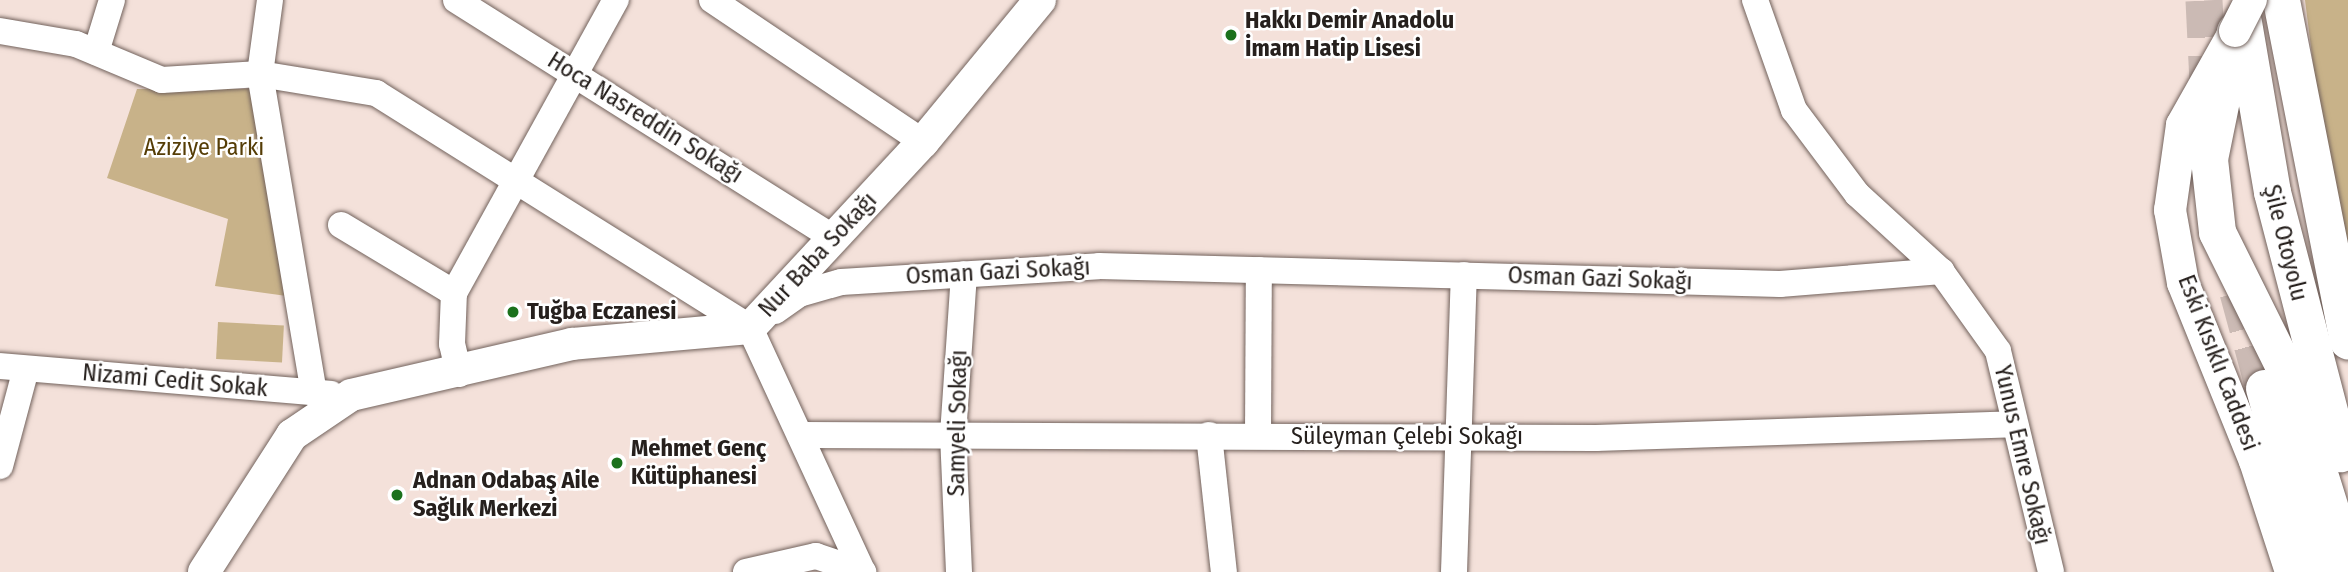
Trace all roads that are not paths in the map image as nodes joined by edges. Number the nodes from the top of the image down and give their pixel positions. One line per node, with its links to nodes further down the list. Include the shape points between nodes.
1 (112, 0): 11 (street)
2 (270, 0): 12 (street)
3 (456, 0): 13 (street, Hoca Nasreddin Sokağı)
4 (616, 0): 13 (street)
5 (712, 0): 14 (street)
6 (1040, 0): 14 (main road, Nur Baba Sokağı)
7 (1755, 0): 19 (street, Yunus Emre Sokağı, via 1794,110 1857,194)
8 (2281, 0): 24 (highway, Şile Otoyolu)
9 (2242, 10): 38 (highway, Şile Otoyolu, via 2272,192); 39 (main road, Eski Kısıklı Caddesi, via 2182,125 2170,210 2183,283); 40 (highway, via 2209,159 2217,232 2289,377)
10 (0, 30): 11 (street)
11 (96, 52): 12 (street, via 162,80)
12 (260, 74): 15 (street, via 376,93); 29 (street)
13 (576, 74): 15 (street); 17 (street, Hoca Nasreddin Sokağı)
14 (923, 142): 17 (main road, Nur Baba Sokağı)
15 (518, 178): 22 (street); 23 (street)
16 (341, 225): 22 (street)
17 (834, 238): 23 (main road, Nur Baba Sokağı)
18 (1259, 270): 20 (street, Osman Gazi Sokağı, via 1098,266); 21 (street, Osman Gazi Sokağı); 35 (street)
19 (1941, 271): 21 (street, Osman Gazi Sokağı, via 1780,284); 31 (street, Yunus Emre Sokağı, via 1998,351)
20 (964, 274): 23 (street, Osman Gazi Sokağı, via 841,282 799,294); 33 (street, Samyeli Sokağı)
21 (1464, 275): 36 (street)
22 (454, 293): 27 (street, via 452,344)
23 (750, 328): 27 (main road, Nur Baba Sokağı, via 572,344); 32 (street)
24 (2348, 340)
25 (0, 366): 26 (street, Nizami Cedit Sokak)
26 (26, 369): 29 (street, Nizami Cedit Sokak); 37 (street)
27 (459, 374): 30 (main road, Nur Baba Sokağı)
28 (2264, 388): 50 (highway)
29 (314, 393): 30 (street, Nizami Cedit Sokak)
30 (351, 395): 41 (main road, via 292,435)
31 (2014, 424): 36 (street, Süleyman Çelebi Sokağı); 47 (street, Yunus Emre Sokağı)
32 (800, 435): 33 (street, Süleyman Çelebi Sokağı); 43 (street)
33 (953, 435): 34 (street, Süleyman Çelebi Sokağı); 44 (street, Samyeli Sokağı)
34 (1209, 435): 35 (street, Süleyman Çelebi Sokağı); 45 (street)
35 (1258, 436): 36 (street, Süleyman Çelebi Sokağı)
36 (1458, 437): 46 (street)
37 (0, 466)
38 (2348, 483)
39 (2278, 527): 48 (street); 49 (main road, Eski Kısıklı Caddesi)
40 (2348, 567)
41 (204, 572)
42 (746, 572): 43 (street, via 816,556)
43 (863, 572)
44 (959, 572)
45 (1224, 572)
46 (1454, 572)
47 (2051, 572)
48 (2272, 572)
49 (2291, 572)
50 (2315, 572)

